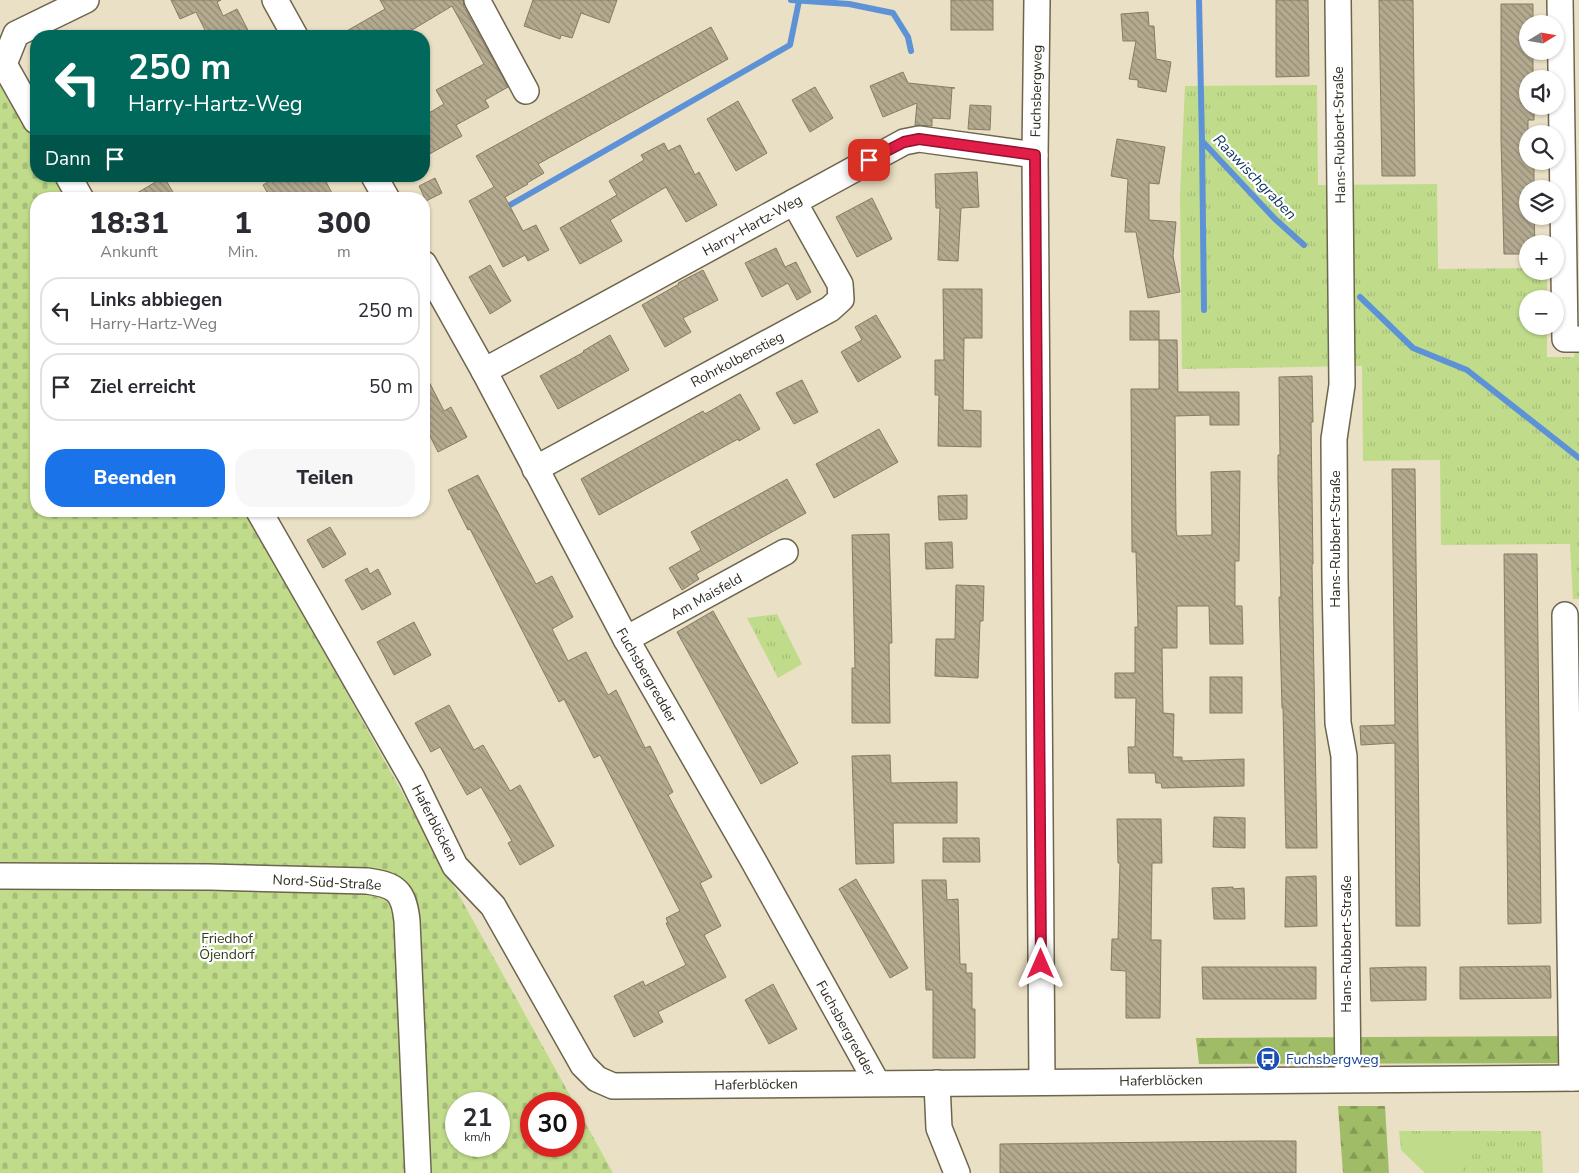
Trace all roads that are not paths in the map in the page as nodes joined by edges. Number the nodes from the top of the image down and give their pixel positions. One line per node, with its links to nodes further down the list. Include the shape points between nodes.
1 (86, 0): 9 (street, via 16,34 4,64)
2 (275, 0): 7 (street)
3 (477, 0): 8 (street)
4 (1038, 0): 10 (street, Fuchsbergweg)
5 (1338, 0): 22 (street, Hans-Rubbert-Straße, via 1342,385 1334,439 1335,580 1338,723 1344,756)
6 (1560, 0): 13 (street, via 1565,339)
7 (292, 30)
8 (526, 91)
9 (30, 110)
10 (1035, 155): 11 (street, Harry-Hartz-Weg, via 919,139 904,142); 25 (street, Fuchsbergweg)
11 (794, 202): 14 (street, Harry-Hartz-Weg); 15 (street, Rohrkolbenstieg, via 840,284 841,299 830,309)
12 (430, 275): 14 (street, Fuchsbergredder)
13 (1579, 339)
14 (484, 371): 15 (street, Fuchsbergredder)
15 (535, 468): 19 (street, Fuchsbergredder)
16 (262, 517): 26 (street, Haferblöcken, via 412,778 455,866 493,906 583,1065 597,1079 613,1086)
17 (786, 552): 19 (street, Am Maisfeld)
18 (1565, 615): 20 (street)
19 (626, 639): 26 (street, Fuchsbergredder)
20 (1573, 745): 23 (street)
21 (0, 876): 27 (street, Nord-Süd-Straße, via 367,881 394,887 404,900 407,921)
22 (1348, 1078): 23 (street, Haferblöcken); 25 (street, Haferblöcken)
23 (1576, 1078)
24 (937, 1082): 25 (street, Haferblöcken); 26 (street, Haferblöcken); 28 (street, via 939,1128)
25 (1042, 1082)
26 (877, 1083)
27 (418, 1173)
28 (957, 1173)

